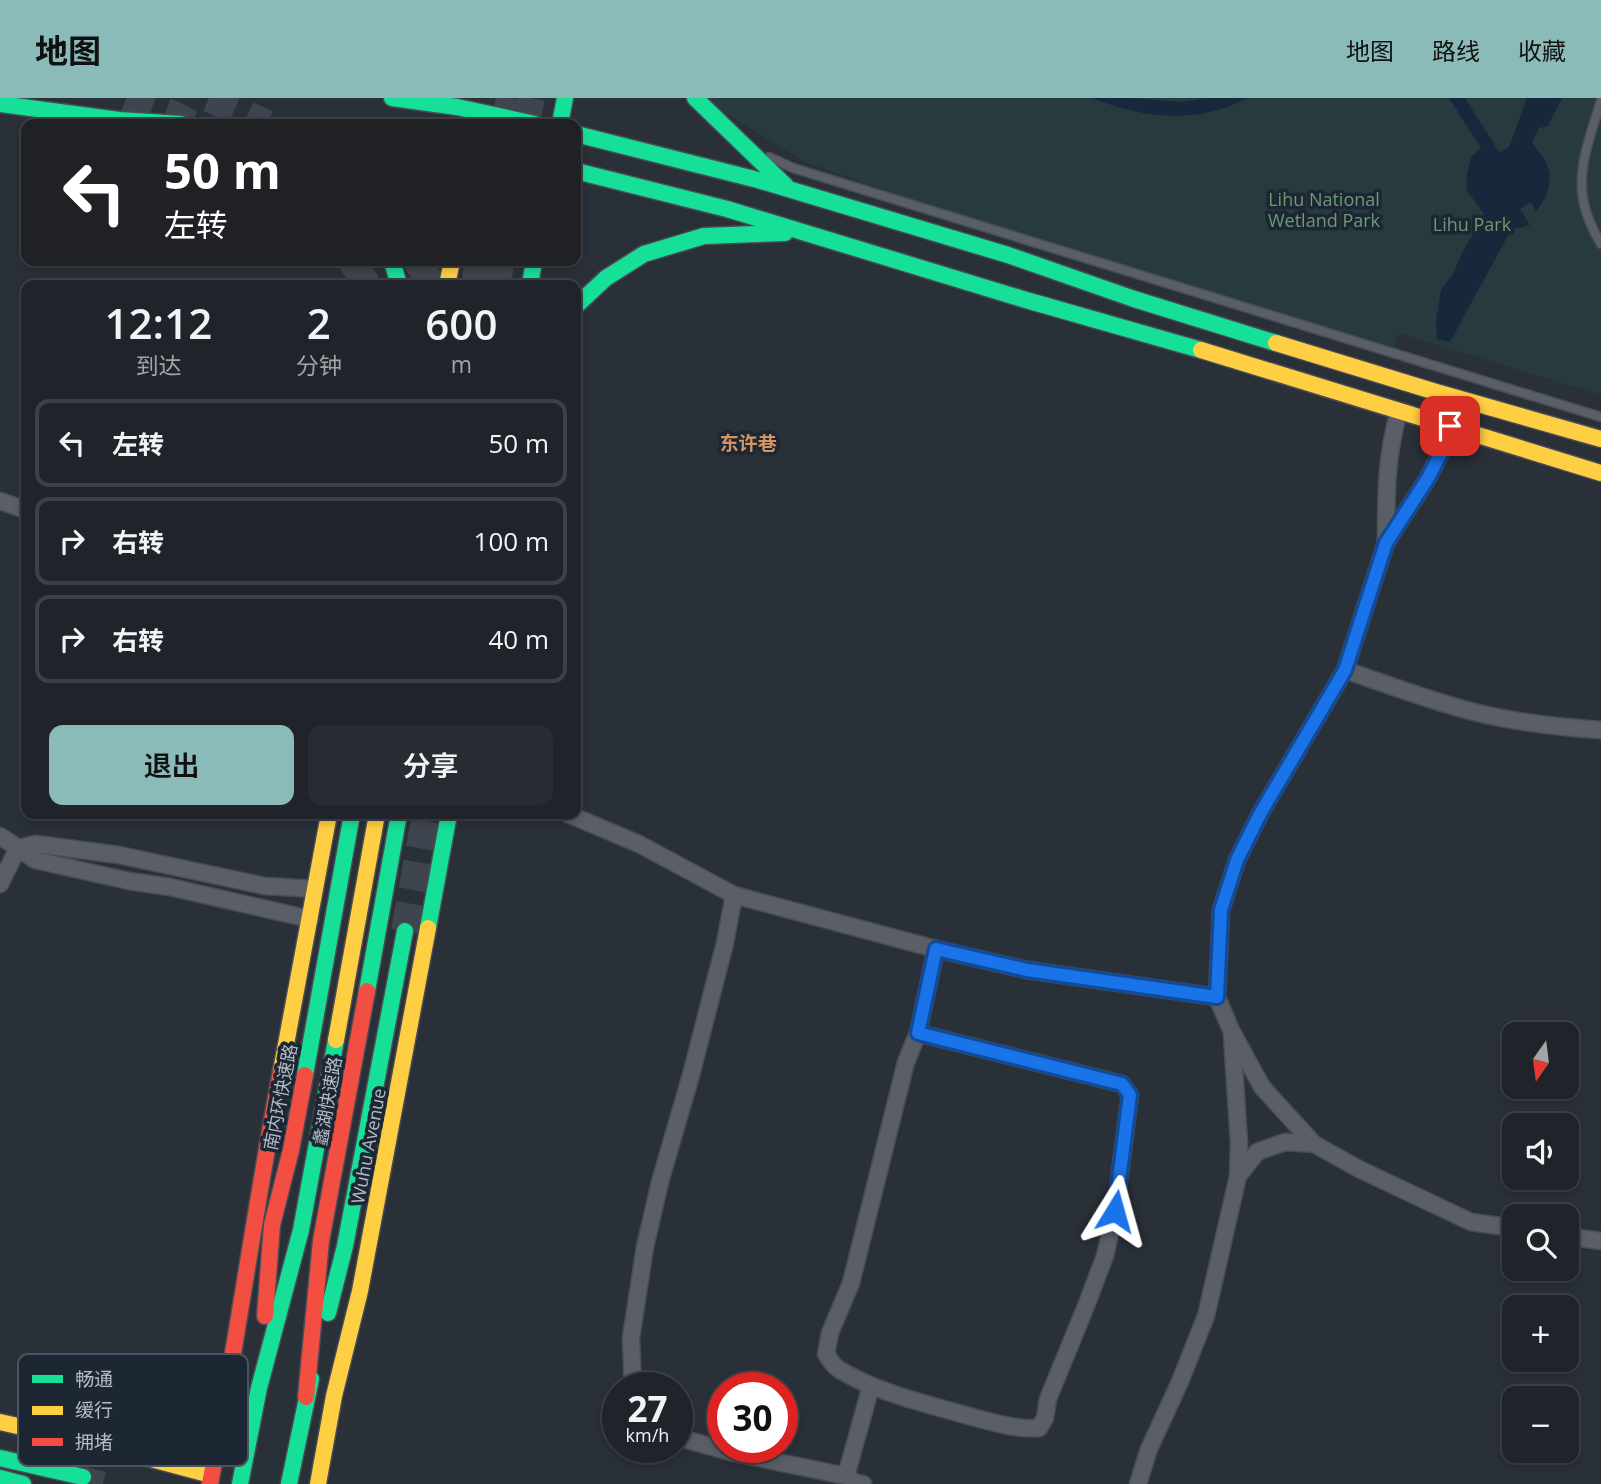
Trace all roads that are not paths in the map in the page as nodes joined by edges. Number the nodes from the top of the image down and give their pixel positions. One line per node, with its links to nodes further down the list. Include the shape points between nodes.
1 (392, 98): 6 (main road)
2 (565, 98): 9 (main road)
3 (695, 98): 11 (main road)
4 (1601, 101): 15 (lane, via 1582,177 1584,203)
5 (0, 104): 7 (main road)
6 (481, 111): 8 (main road)
7 (112, 119)
8 (514, 119)
9 (561, 119)
10 (581, 135): 13 (main road)
11 (744, 146): 13 (main road); 18 (lane, via 793,168)
12 (581, 172): 14 (main road)
13 (789, 189): 20 (main road, via 1454,398)
14 (807, 233): 16 (main road, via 704,236 655,250 607,278); 17 (main road)
15 (1601, 244)
16 (581, 301)
17 (1399, 411): 19 (main road); 24 (street, via 1387,463)
18 (1601, 417)
19 (1450, 426): 21 (main road); 24 (street, via 1428,478)
20 (1601, 439)
21 (1601, 473)
22 (0, 501): 23 (street)
23 (21, 508)
24 (1386, 543): 25 (street)
25 (1345, 670): 26 (street, via 1479,713); 41 (street, via 1237,860 1221,910)
26 (1601, 730)
27 (329, 819): 36 (main road)
28 (351, 819): 52 (main road, 南内环快速路, via 291,1150 272,1225)
29 (376, 819): 52 (main road, 蠡湖快速路, via 301,1230)
30 (398, 819): 53 (main road, 蠡湖快速路, via 321,1241)
31 (448, 819): 70 (main road, Wuhu Avenue, via 360,1291)
32 (580, 819): 37 (street, via 639,844)
33 (0, 836): 34 (street)
34 (18, 848): 35 (street); 36 (street, via 36,844 119,855 265,886); 38 (street, via 35,860)
35 (0, 884)
36 (315, 889): 38 (main road)
37 (734, 895): 40 (street); 50 (street, via 722,957 645,1247 631,1338)
38 (310, 919): 49 (main road)
39 (405, 932): 53 (main road, via 345,1246)
40 (936, 949): 41 (street, via 1027,970); 43 (street)
41 (1217, 997): 42 (street)
42 (1231, 1030): 44 (street, via 1262,1087); 45 (street)
43 (918, 1033): 51 (street, via 906,1062 851,1283 826,1354 837,1369); 51 (street, via 1122,1084 1130,1103 1105,1256 1039,1428 995,1423)
44 (1314, 1143): 45 (street, via 1285,1142 1257,1152); 46 (street, via 1471,1222)
45 (1238, 1176): 72 (street, via 1206,1316)
46 (1502, 1226)
47 (1579, 1238): 48 (street)
48 (1601, 1241)
49 (234, 1354)
50 (632, 1372)
51 (871, 1386): 63 (street)
52 (259, 1388): 57 (main road)
53 (306, 1397): 69 (main road)
54 (0, 1422): 55 (main road)
55 (18, 1426)
56 (693, 1441): 63 (street)
57 (248, 1444)
58 (0, 1458): 59 (main road)
59 (18, 1462)
60 (35, 1466): 64 (main road)
61 (165, 1466): 66 (main road)
62 (244, 1466): 68 (main road)
63 (846, 1476): 71 (street)
64 (83, 1477)
65 (0, 1478): 67 (main road)
66 (211, 1480)
67 (23, 1484)
68 (240, 1484)
69 (289, 1484)
70 (318, 1484)
71 (863, 1484)
72 (1138, 1484)

